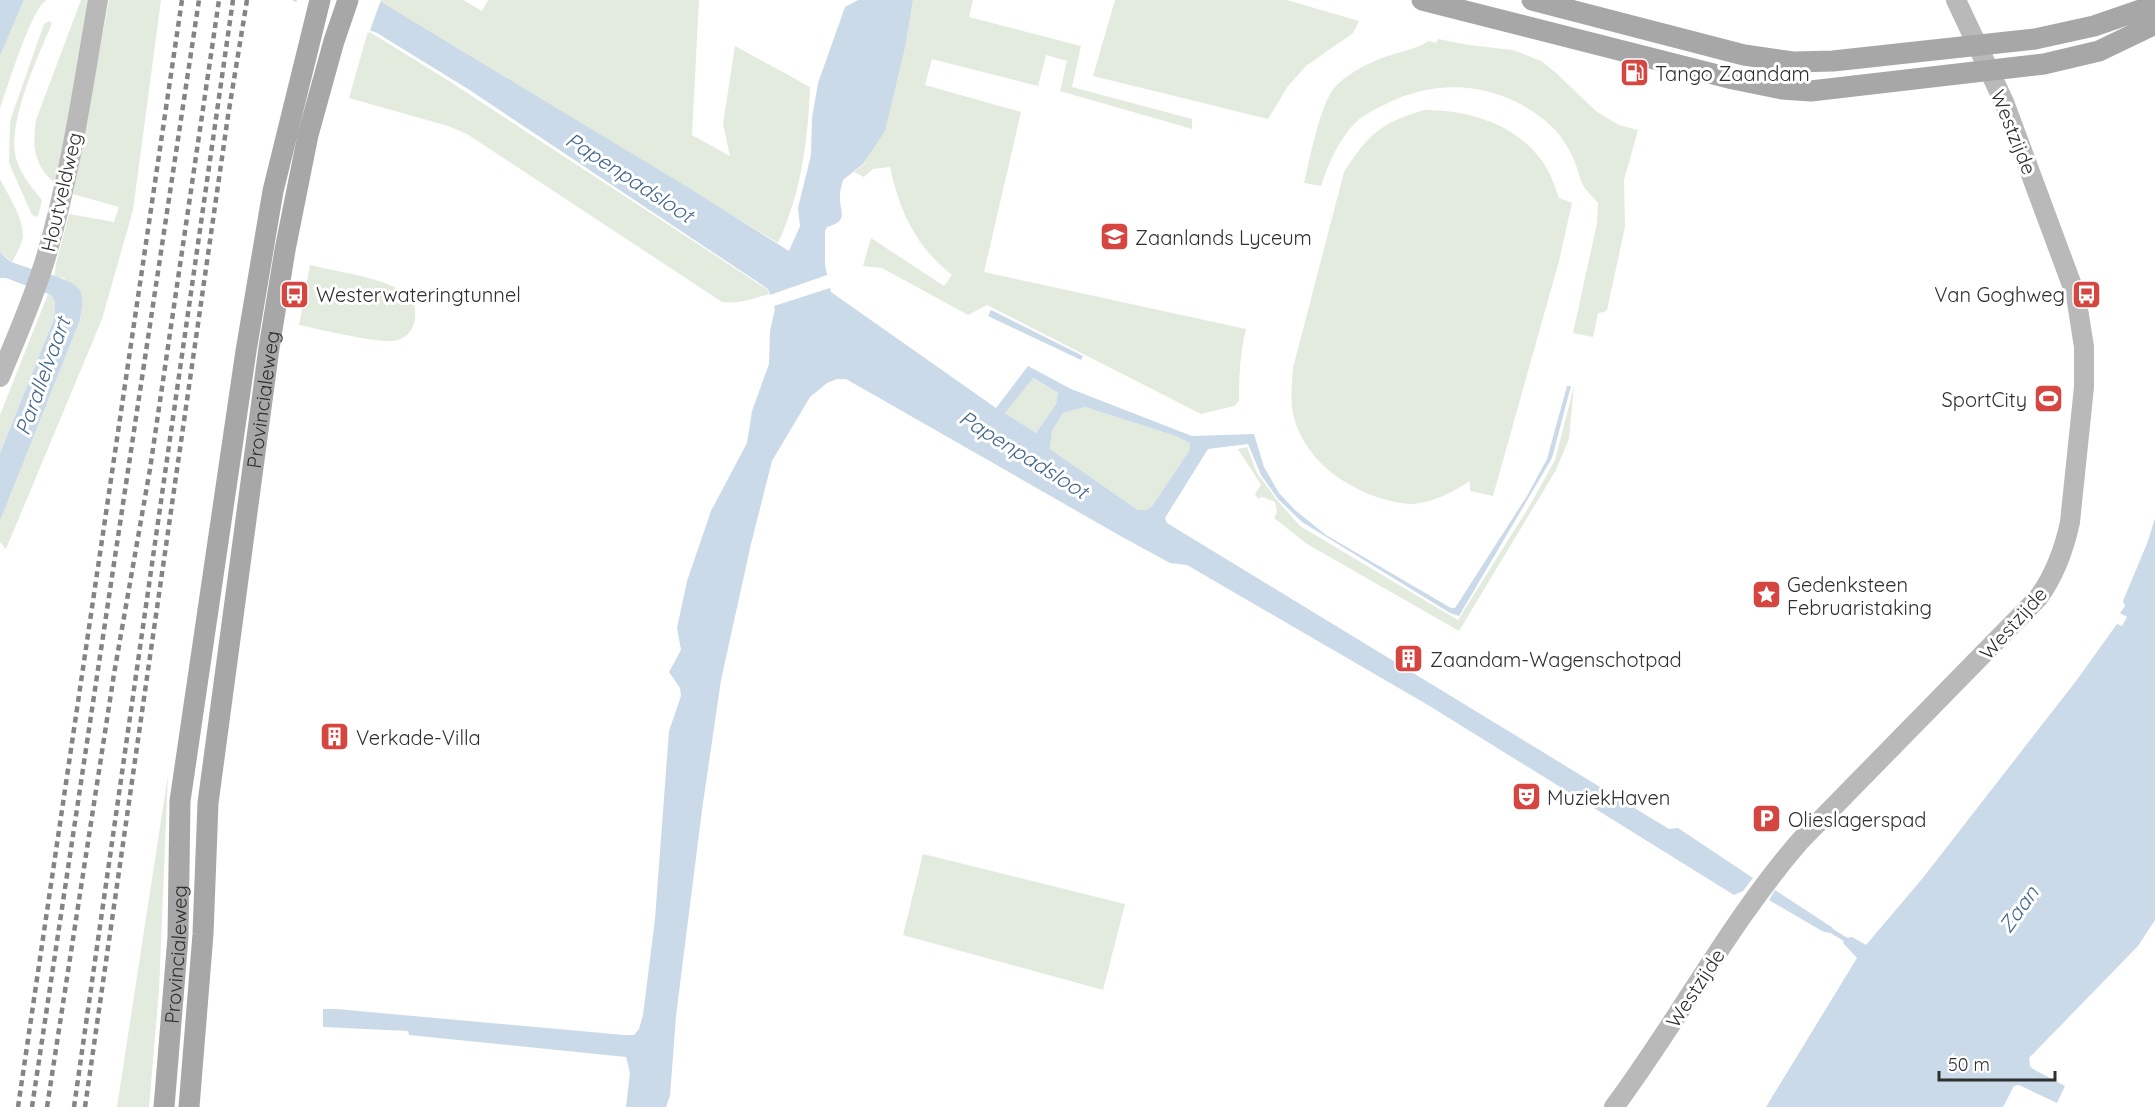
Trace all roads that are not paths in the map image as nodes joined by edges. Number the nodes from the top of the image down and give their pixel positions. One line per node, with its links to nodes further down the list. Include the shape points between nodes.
1 (98, 0): 11 (street, Houtveldweg, via 66,178 46,258)
2 (320, 0): 12 (main road, Provincialeweg, via 273,191)
3 (348, 0): 13 (main road, Provincialeweg, via 308,135 285,250 268,348)
4 (1422, 0): 10 (main road, via 1782,89 1822,90)
5 (1532, 0): 9 (main road, via 1777,61 1833,61)
6 (1956, 0): 9 (street, Westzijde)
7 (2155, 5): 9 (main road, via 2077,31)
8 (2155, 24): 10 (main road, via 2078,57)
9 (1977, 46): 10 (street, Westzijde)
10 (1988, 71): 16 (street, Westzijde, via 2025,155 2079,310 2084,387 2066,542 2050,582 2038,598 1814,826 1763,886)
11 (0, 377)
12 (180, 801): 13 (main road); 14 (main road, Provincialeweg, via 178,937)
13 (208, 803): 15 (main road, Provincialeweg, via 203,934)
14 (164, 1107)
15 (189, 1107)
16 (1614, 1107)

